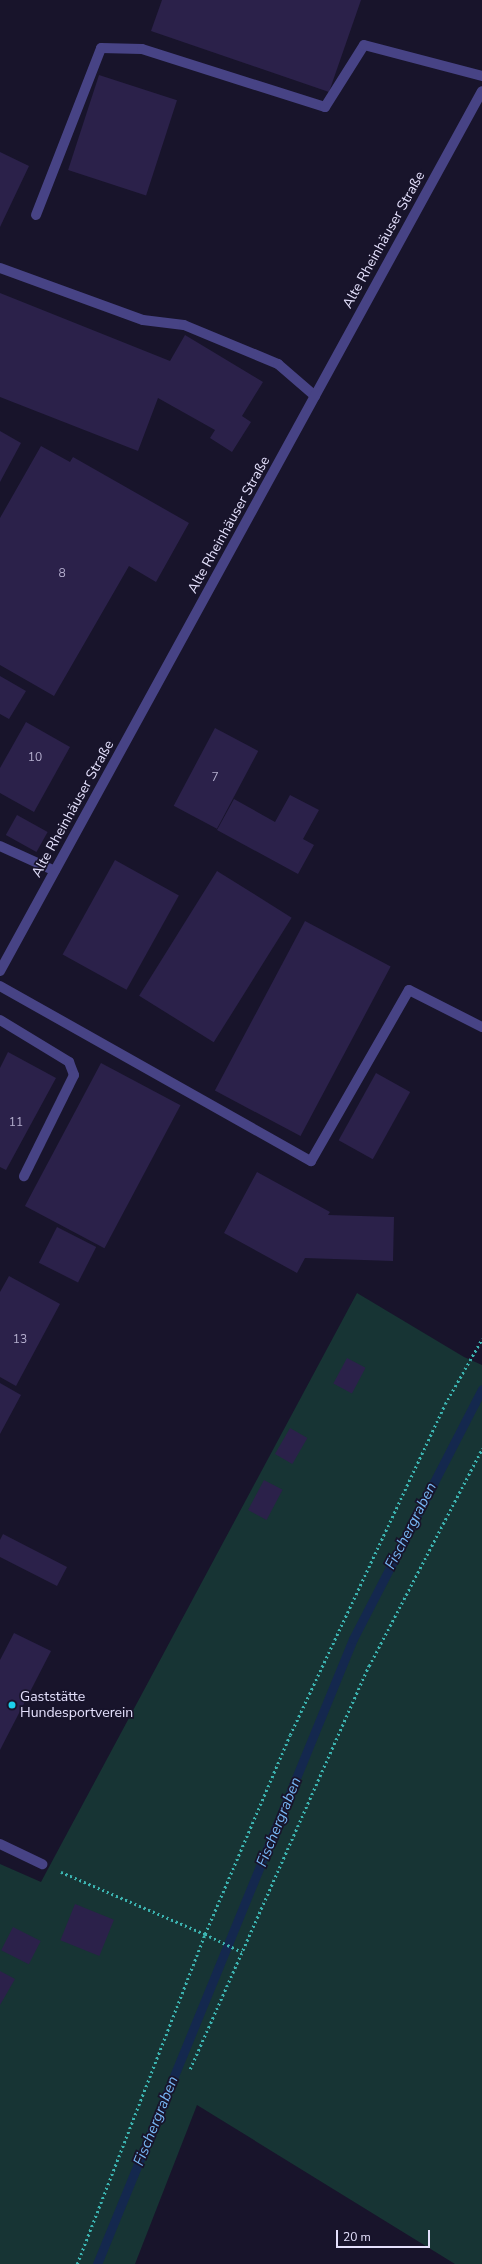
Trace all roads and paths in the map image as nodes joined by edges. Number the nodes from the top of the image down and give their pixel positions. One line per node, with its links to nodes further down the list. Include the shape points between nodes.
1 (482, 76): 3 (street, via 364,45 325,107 142,50 101,48)
2 (482, 91): 5 (street, Alte Rheinhäuser Straße)
3 (36, 215)
4 (0, 268): 5 (street, via 143,320 184,324 278,364)
5 (315, 396): 7 (street, Alte Rheinhäuser Straße)
6 (0, 846): 7 (street)
7 (55, 871): 8 (street, Alte Rheinhäuser Straße)
8 (0, 972)
9 (0, 986): 11 (street, via 311,1161 409,990)
10 (0, 1020): 12 (street, via 69,1062 74,1075)
11 (482, 1027)
12 (24, 1176)
13 (482, 1339): 17 (path, via 445,1404 369,1562 290,1735)
14 (482, 1449): 18 (path, via 368,1666)
15 (0, 1844): 16 (street)
16 (42, 1864): 17 (path)
17 (205, 1934): 18 (path); 20 (path)
18 (242, 1952): 19 (path)
19 (190, 2069)
20 (77, 2264)

